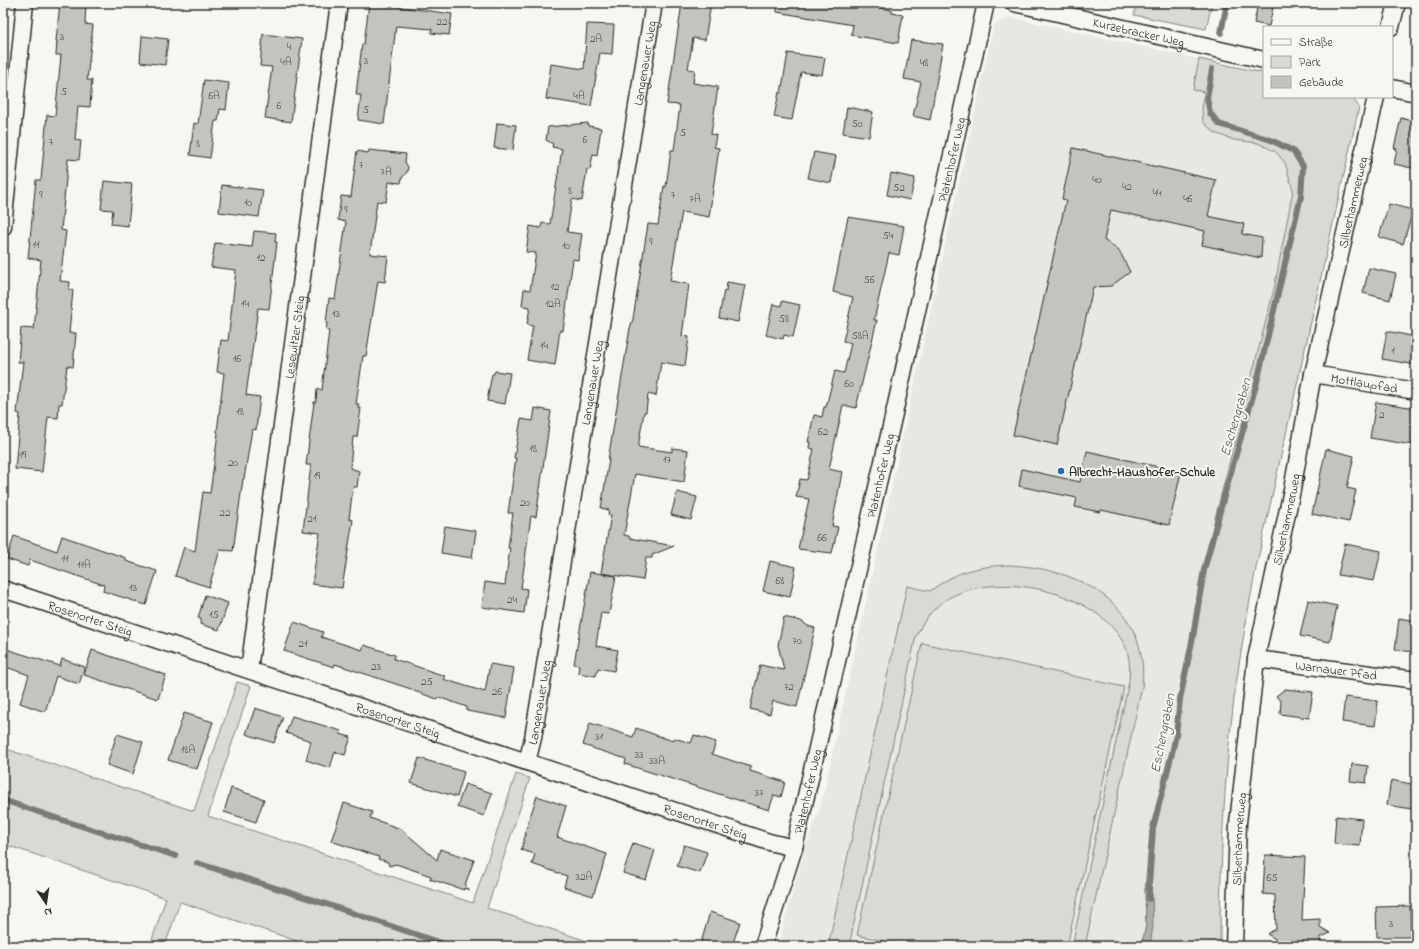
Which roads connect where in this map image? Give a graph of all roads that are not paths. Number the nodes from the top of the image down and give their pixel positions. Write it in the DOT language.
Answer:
graph roads {
  1 [pos="25,3"];
  2 [pos="339,3"];
  3 [pos="654,3"];
  4 [pos="986,3"];
  5 [pos="1014,3"];
  6 [pos="1397,3"];
  7 [pos="1391,26"];
  8 [pos="1263,60"];
  9 [pos="1393,88"];
  10 [pos="1416,93"];
  11 [pos="1376,98"];
  12 [pos="3,227"];
  13 [pos="1314,374"];
  14 [pos="1416,392"];
  15 [pos="3,589"];
  16 [pos="1256,659"];
  17 [pos="249,670"];
  18 [pos="1416,680"];
  19 [pos="527,762"];
  20 [pos="794,848"];
  21 [pos="763,946"];
  22 [pos="1234,946"];
  1 -- 12 [label="street"];
  2 -- 17 [label="street, Lesewitzer Steig"];
  3 -- 19 [label="street, Langenauer Weg"];
  4 -- 20 [label="street, Platenhofer Weg"];
  5 -- 8 [label="street, Kurzebracker Weg"];
  6 -- 7 [label="street"];
  9 -- 10 [label="street"];
  11 -- 13 [label="street, Silberhammerweg"];
  13 -- 14 [label="street, Mottlaupfad"];
  13 -- 16 [label="street, Silberhammerweg"];
  15 -- 17 [label="street, Rosenorter Steig"];
  16 -- 18 [label="street, Warnauer Pfad"];
  16 -- 22 [label="street, Silberhammerweg"];
  17 -- 19 [label="street, Rosenorter Steig"];
  19 -- 20 [label="street, Rosenorter Steig"];
  20 -- 21 [label="street, Platenhofer Weg"];
}
